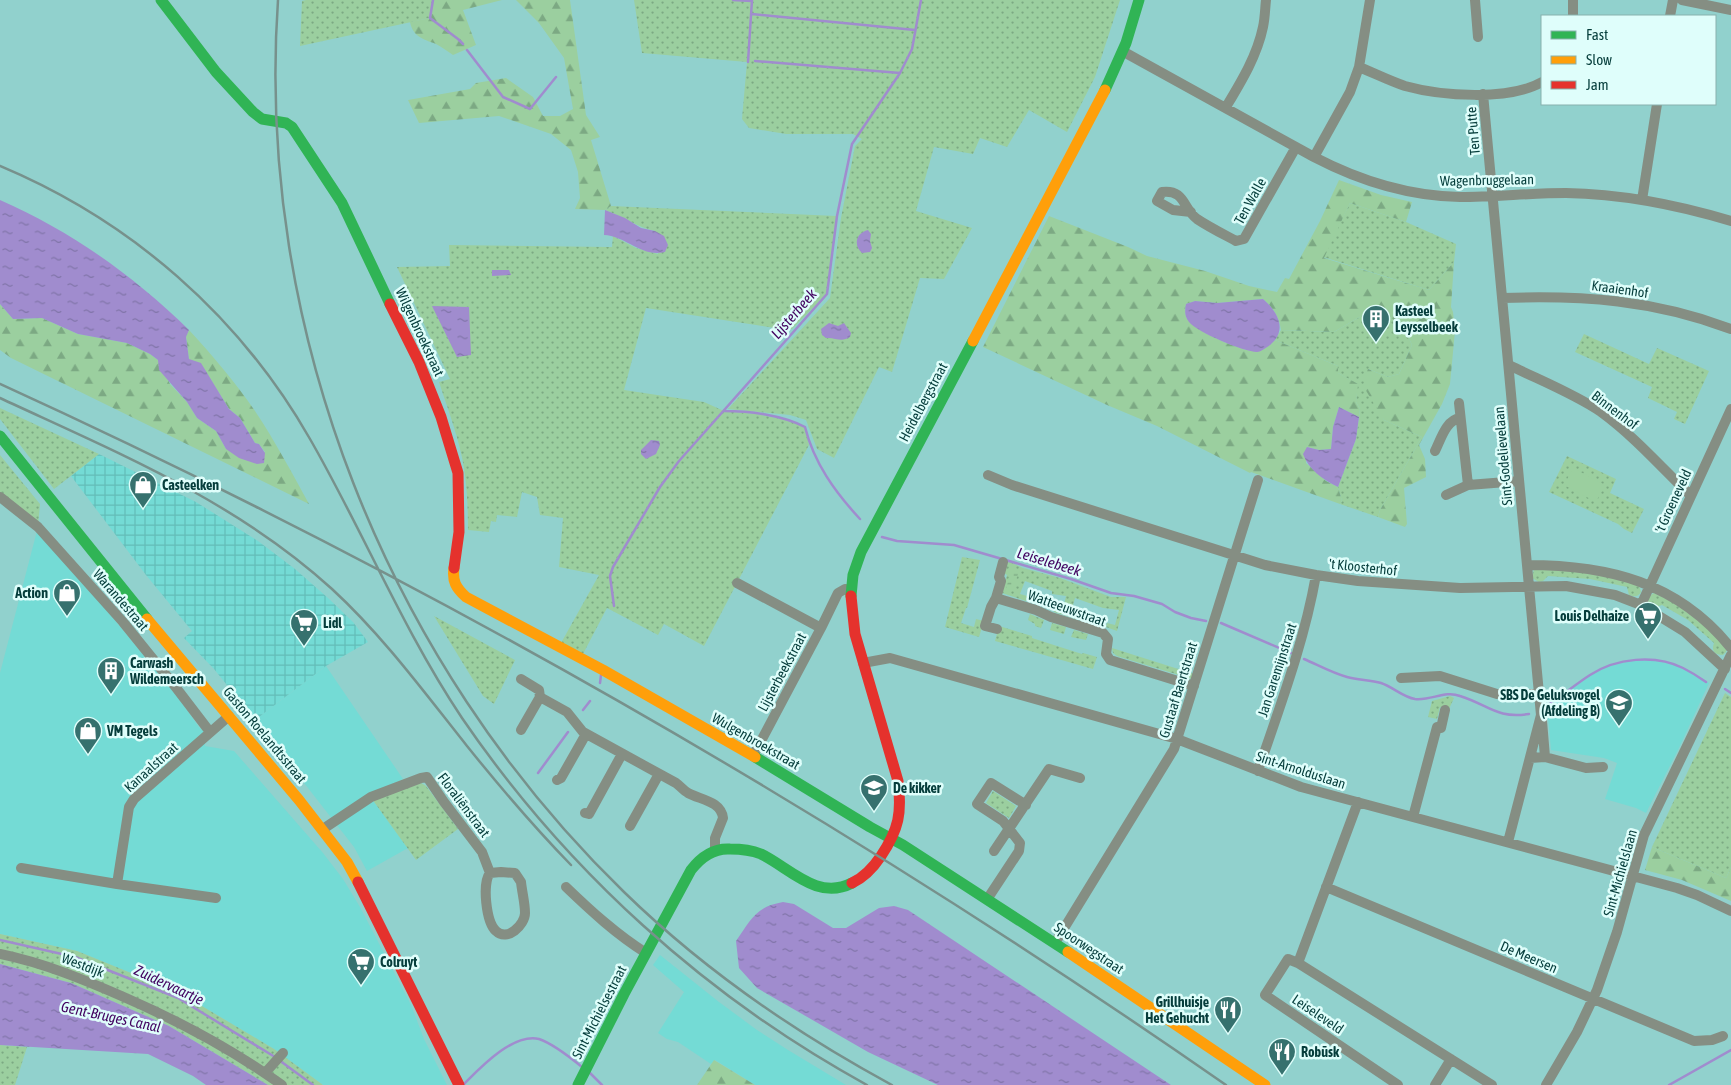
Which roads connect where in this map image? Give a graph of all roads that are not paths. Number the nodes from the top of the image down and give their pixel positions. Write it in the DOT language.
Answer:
graph roads {
  1 [pos="161,0"];
  2 [pos="1139,0"];
  3 [pos="1266,0"];
  4 [pos="1370,0"];
  5 [pos="1475,0"];
  6 [pos="1573,0"];
  7 [pos="1673,0"];
  8 [pos="1682,0"];
  9 [pos="1731,10"];
  10 [pos="1573,15"];
  11 [pos="1670,15"];
  12 [pos="1478,37"];
  13 [pos="1124,52"];
  14 [pos="1359,67"];
  15 [pos="1541,82"];
  16 [pos="1484,94"];
  17 [pos="1657,105"];
  18 [pos="1226,107"];
  19 [pos="1296,147"];
  20 [pos="1314,157"];
  21 [pos="1493,196"];
  22 [pos="1642,200"];
  23 [pos="1191,212"];
  24 [pos="1731,221"];
  25 [pos="1502,298"];
  26 [pos="1731,329"];
  27 [pos="1508,365"];
  28 [pos="1459,403"];
  29 [pos="1731,409"];
  30 [pos="1460,418"];
  31 [pos="0,436"];
  32 [pos="1435,450"];
  33 [pos="988,475"];
  34 [pos="1258,480"];
  35 [pos="1519,481"];
  36 [pos="1468,485"];
  37 [pos="1446,495"];
  38 [pos="1691,496"];
  39 [pos="0,497"];
  40 [pos="1235,555"];
  41 [pos="1003,562"];
  42 [pos="1527,565"];
  43 [pos="1316,575"];
  44 [pos="737,583"];
  45 [pos="1529,586"];
  46 [pos="1650,586"];
  47 [pos="851,590"];
  48 [pos="996,598"];
  49 [pos="1641,605"];
  50 [pos="821,628"];
  51 [pos="997,629"];
  52 [pos="1731,648"];
  53 [pos="1731,656"];
  54 [pos="863,663"];
  55 [pos="1725,669"];
  56 [pos="603,670"];
  57 [pos="1401,678"];
  58 [pos="521,679"];
  59 [pos="1194,686"];
  60 [pos="1539,694"];
  61 [pos="540,697"];
  62 [pos="1445,710"];
  63 [pos="1541,714"];
  64 [pos="229,716"];
  65 [pos="521,730"];
  66 [pos="210,732"];
  67 [pos="586,734"];
  68 [pos="1177,740"];
  69 [pos="622,754"];
  70 [pos="753,756"];
  71 [pos="1545,757"];
  72 [pos="1530,758"];
  73 [pos="1603,767"];
  74 [pos="1258,771"];
  75 [pos="659,774"];
  76 [pos="1080,778"];
  77 [pos="556,780"];
  78 [pos="1358,802"];
  79 [pos="1026,805"];
  80 [pos="585,813"];
  81 [pos="1413,816"];
  82 [pos="630,826"];
  83 [pos="1009,829"];
  84 [pos="323,830"];
  85 [pos="892,839"];
  86 [pos="1508,842"];
  87 [pos="716,849"];
  88 [pos="994,851"];
  89 [pos="21,868"];
  90 [pos="490,873"];
  91 [pos="1633,875"];
  92 [pos="117,884"];
  93 [pos="566,887"];
  94 [pos="1326,887"];
  95 [pos="216,898"];
  96 [pos="988,898"];
  97 [pos="1731,911"];
  98 [pos="1055,943"];
  99 [pos="646,953"];
  100 [pos="0,954"];
  101 [pos="1298,964"];
  102 [pos="1593,998"];
  103 [pos="1723,1036"];
  104 [pos="282,1054"];
  105 [pos="1451,1059"];
  106 [pos="265,1073"];
  107 [pos="580,1081"];
  108 [pos="458,1082"];
  109 [pos="282,1085"];
  110 [pos="1265,1085"];
  111 [pos="1398,1085"];
  112 [pos="1434,1085"];
  113 [pos="1492,1085"];
  114 [pos="1546,1085"];
  1 -- 56 [label="main road, Wilgenbroekstraat"];
  2 -- 13 [label="main road, Heidelbergstraat"];
  3 -- 18 [label="street"];
  4 -- 14 [label="street"];
  5 -- 12 [label="street"];
  6 -- 10 [label="street"];
  7 -- 11 [label="street"];
  8 -- 9 [label="street"];
  13 -- 18 [label="street, Wagenbruggelaan"];
  13 -- 47 [label="main road, Heidelbergstraat"];
  14 -- 16 [label="street"];
  14 -- 20 [label="street"];
  15 -- 16 [label="street"];
  16 -- 21 [label="street, Ten Putte"];
  17 -- 22 [label="street"];
  18 -- 19 [label="street, Wagenbruggelaan"];
  19 -- 20 [label="street, Wagenbruggelaan"];
  19 -- 23 [label="street, Ten Walle"];
  20 -- 21 [label="street, Wagenbruggelaan"];
  21 -- 22 [label="street, Wagenbruggelaan"];
  21 -- 25 [label="street, Sint-Godelievelaan"];
  22 -- 24 [label="street, Wagenbruggelaan"];
  25 -- 26 [label="street, Kraaienhof"];
  25 -- 27 [label="street, Sint-Godelievelaan"];
  27 -- 35 [label="street, Sint-Godelievelaan"];
  27 -- 38 [label="street, Binnenhof"];
  28 -- 30 [label="street"];
  29 -- 38 [label="street, 't Groeneveld"];
  30 -- 32 [label="street"];
  30 -- 36 [label="street"];
  31 -- 64 [label="main road, Gaston Roelandtsstraat"];
  33 -- 40 [label="street, 't Kloosterhof"];
  34 -- 40 [label="street, Gustaaf Baertstraat"];
  35 -- 36 [label="street"];
  35 -- 42 [label="street, Sint-Godelievelaan"];
  36 -- 37 [label="street"];
  38 -- 46 [label="street, 't Groeneveld"];
  39 -- 66 [label="street, Warandestraat"];
  40 -- 43 [label="street, 't Kloosterhof"];
  40 -- 59 [label="street, Gustaaf Baertstraat"];
  41 -- 48 [label="street"];
  42 -- 45 [label="street, Sint-Godelievelaan"];
  42 -- 46 [label="street"];
  43 -- 45 [label="street, 't Kloosterhof"];
  43 -- 74 [label="street, Jan Garemijnstraat"];
  44 -- 50 [label="street, Lijsterbeekstraat"];
  45 -- 49 [label="street, 't Kloosterhof"];
  45 -- 60 [label="street, Sint-Godelievelaan"];
  46 -- 49 [label="street, 't Groeneveld"];
  46 -- 52 [label="street"];
  47 -- 50 [label="street, Lijsterbeekstraat"];
  47 -- 54 [label="main road, Heidelbergstraat"];
  48 -- 51 [label="street"];
  48 -- 59 [label="street, Watteeuwstraat"];
  49 -- 55 [label="street, 't Kloosterhof"];
  50 -- 70 [label="street, Lijsterbeekstraat"];
  53 -- 55 [label="street, Sint-Michielslaan"];
  54 -- 68 [label="street, Sint-Arnolduslaan"];
  54 -- 85 [label="main road, Heidelbergstraat"];
  55 -- 91 [label="street, Sint-Michielslaan"];
  56 -- 70 [label="main road, Wulgenbroekstraat"];
  57 -- 60 [label="street"];
  58 -- 61 [label="street"];
  59 -- 68 [label="street, Gustaaf Baertstraat"];
  60 -- 63 [label="street, Sint-Godelievelaan"];
  61 -- 65 [label="street"];
  61 -- 67 [label="street"];
  62 -- 81 [label="street"];
  63 -- 71 [label="street, Sint-Godelievelaan"];
  63 -- 72 [label="street, Sint-Godelievelaan"];
  64 -- 66 [label="street, Kanaalstraat"];
  64 -- 84 [label="main road, Gaston Roelandtsstraat"];
  66 -- 92 [label="street, Kanaalstraat"];
  67 -- 69 [label="street"];
  67 -- 77 [label="street"];
  68 -- 74 [label="street, Sint-Arnolduslaan"];
  68 -- 98 [label="street, Gustaaf Baertstraat"];
  69 -- 75 [label="street"];
  69 -- 80 [label="street"];
  70 -- 85 [label="main road, Wulgenbroekstraat"];
  71 -- 72 [label="street"];
  71 -- 73 [label="street"];
  72 -- 86 [label="street, Sint-Godelievelaan"];
  74 -- 78 [label="street, Sint-Arnolduslaan"];
  75 -- 82 [label="street"];
  75 -- 87 [label="street"];
  76 -- 79 [label="street"];
  78 -- 81 [label="street, Sint-Arnolduslaan"];
  78 -- 94 [label="street"];
  79 -- 83 [label="street"];
  79 -- 83 [label="street"];
  81 -- 86 [label="street, Sint-Arnolduslaan"];
  83 -- 88 [label="street"];
  83 -- 96 [label="street"];
  84 -- 90 [label="street, Floraliënstraat"];
  84 -- 108 [label="main road, Gaston Roelandtsstraat"];
  85 -- 87 [label="main road"];
  85 -- 96 [label="main road, Spoorwegstraat"];
  86 -- 91 [label="street, Sint-Arnolduslaan"];
  87 -- 99 [label="main road, Sint-Michielsestraat"];
  89 -- 92 [label="street"];
  90 -- 90 [label="street"];
  91 -- 97 [label="street, Sint-Arnolduslaan"];
  91 -- 102 [label="street, Sint-Michielslaan"];
  92 -- 95 [label="street"];
  93 -- 99 [label="street"];
  94 -- 101 [label="street"];
  94 -- 102 [label="street, De Meersen"];
  96 -- 98 [label="main road, Spoorwegstraat"];
  98 -- 110 [label="main road, Spoorwegstraat"];
  99 -- 107 [label="main road, Sint-Michielsestraat"];
  100 -- 106 [label="street, Westdijk"];
  101 -- 105 [label="street"];
  101 -- 111 [label="street, Leiseleveld"];
  102 -- 103 [label="street, De Meersen"];
  102 -- 114 [label="street, Sint-Michielslaan"];
  104 -- 106 [label="street"];
  105 -- 112 [label="street"];
  105 -- 113 [label="street"];
  106 -- 109 [label="street, Westdijk"];
}
